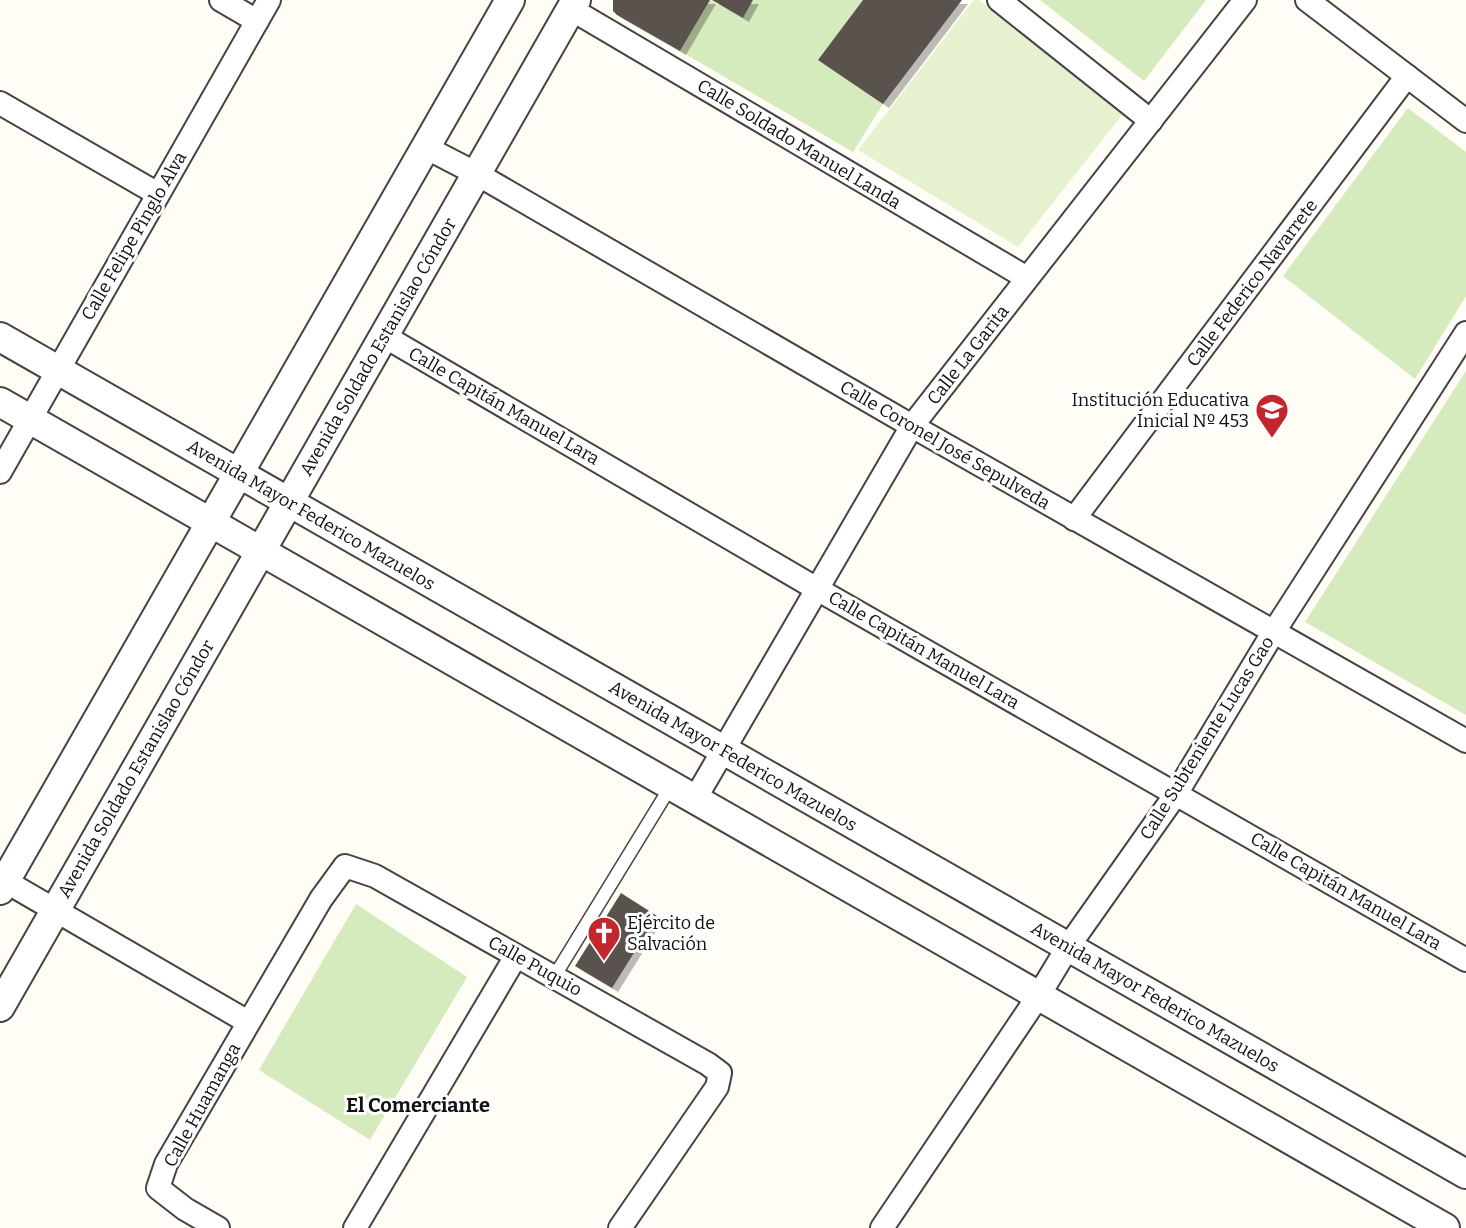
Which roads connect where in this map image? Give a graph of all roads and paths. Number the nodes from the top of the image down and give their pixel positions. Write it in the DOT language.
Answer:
graph roads {
  1 [pos="221,0"];
  2 [pos="269,0"];
  3 [pos="510,0"];
  4 [pos="999,0"];
  5 [pos="1245,0"];
  6 [pos="1307,0"];
  7 [pos="574,5"];
  8 [pos="257,21"];
  9 [pos="1407,76"];
  10 [pos="0,104"];
  11 [pos="1151,121"];
  12 [pos="1466,121"];
  13 [pos="425,147"];
  14 [pos="477,174"];
  15 [pos="158,194"];
  16 [pos="1027,278"];
  17 [pos="1466,333"];
  18 [pos="384,336"];
  19 [pos="0,337"];
  20 [pos="58,370"];
  21 [pos="0,402"];
  22 [pos="30,419"];
  23 [pos="912,426"];
  24 [pos="0,472"];
  25 [pos="238,473"];
  26 [pos="289,502"];
  27 [pos="1074,519"];
  28 [pos="211,522"];
  29 [pos="261,552"];
  30 [pos="817,589"];
  31 [pos="1273,633"];
  32 [pos="1466,741"];
  33 [pos="724,750"];
  34 [pos="683,792"];
  35 [pos="1176,794"];
  36 [pos="3,885"];
  37 [pos="56,909"];
  38 [pos="1068,947"];
  39 [pos="516,956"];
  40 [pos="1466,960"];
  41 [pos="554,977"];
  42 [pos="1039,995"];
  43 [pos="0,1007"];
  44 [pos="248,1022"];
  45 [pos="1466,1174"];
  46 [pos="218,1228"];
  47 [pos="355,1228"];
  48 [pos="620,1228"];
  49 [pos="882,1228"];
  50 [pos="1446,1228"];
  1 -- 8 [label="street"];
  2 -- 8 [label="street, Calle Felipe Pinglo Alva"];
  3 -- 13 [label="street"];
  4 -- 11 [label="street"];
  5 -- 11 [label="street, Calle La Garita"];
  6 -- 9 [label="street"];
  7 -- 14 [label="street, Avenida Soldado Estanislao Cóndor"];
  7 -- 16 [label="street, Calle Soldado Manuel Landa"];
  8 -- 15 [label="street, Calle Felipe Pinglo Alva"];
  9 -- 12 [label="street"];
  9 -- 27 [label="street, Calle Federico Navarrete"];
  10 -- 15 [label="street"];
  11 -- 16 [label="street, Calle La Garita"];
  13 -- 14 [label="street, Calle Coronel José Sepulveda"];
  13 -- 25 [label="street"];
  14 -- 18 [label="street, Avenida Soldado Estanislao Cóndor"];
  14 -- 23 [label="street, Calle Coronel José Sepulveda"];
  15 -- 20 [label="street, Calle Felipe Pinglo Alva"];
  16 -- 23 [label="street, Calle La Garita"];
  17 -- 31 [label="street, Calle Subteniente Lucas Gao"];
  18 -- 26 [label="street, Avenida Soldado Estanislao Cóndor"];
  18 -- 30 [label="street, Calle Capitán Manuel Lara"];
  19 -- 20 [label="street, Avenida Mayor Federico Mazuelos"];
  20 -- 22 [label="street, Calle Felipe Pinglo Alva"];
  20 -- 25 [label="street, Avenida Mayor Federico Mazuelos"];
  21 -- 22 [label="street"];
  22 -- 24 [label="street, Calle Felipe Pinglo Alva"];
  22 -- 28 [label="street"];
  23 -- 27 [label="street, Calle Coronel José Sepulveda"];
  23 -- 30 [label="street, Calle La Garita"];
  25 -- 26 [label="street, Avenida Mayor Federico Mazuelos"];
  25 -- 28 [label="street"];
  26 -- 29 [label="street, Avenida Soldado Estanislao Cóndor"];
  26 -- 33 [label="street, Avenida Mayor Federico Mazuelos"];
  27 -- 31 [label="street, Calle Coronel José Sepulveda"];
  28 -- 29 [label="street"];
  28 -- 36 [label="street"];
  29 -- 34 [label="street"];
  29 -- 37 [label="street, Avenida Soldado Estanislao Cóndor"];
  30 -- 33 [label="street, Calle La Garita"];
  30 -- 35 [label="street, Calle Capitán Manuel Lara"];
  31 -- 32 [label="street, Calle Coronel José Sepulveda"];
  31 -- 35 [label="street, Calle Subteniente Lucas Gao"];
  33 -- 34 [label="street, Calle La Garita"];
  33 -- 38 [label="street, Avenida Mayor Federico Mazuelos"];
  34 -- 41 [label="lane"];
  34 -- 42 [label="street"];
  35 -- 38 [label="street, Calle Subteniente Lucas Gao"];
  35 -- 40 [label="street, Calle Capitán Manuel Lara"];
  36 -- 37 [label="street"];
  37 -- 43 [label="street, Avenida Soldado Estanislao Cóndor"];
  37 -- 44 [label="street"];
  38 -- 42 [label="street, Calle Subteniente Lucas Gao"];
  38 -- 45 [label="street, Avenida Mayor Federico Mazuelos"];
  39 -- 41 [label="street, Calle Puquio"];
  39 -- 44 [label="street, Calle Puquio"];
  39 -- 47 [label="street"];
  41 -- 48 [label="street, Calle Puquio"];
  42 -- 49 [label="street, Calle Subteniente Lucas Gao"];
  42 -- 50 [label="street"];
  44 -- 46 [label="street, Calle Huamanga"];
}
